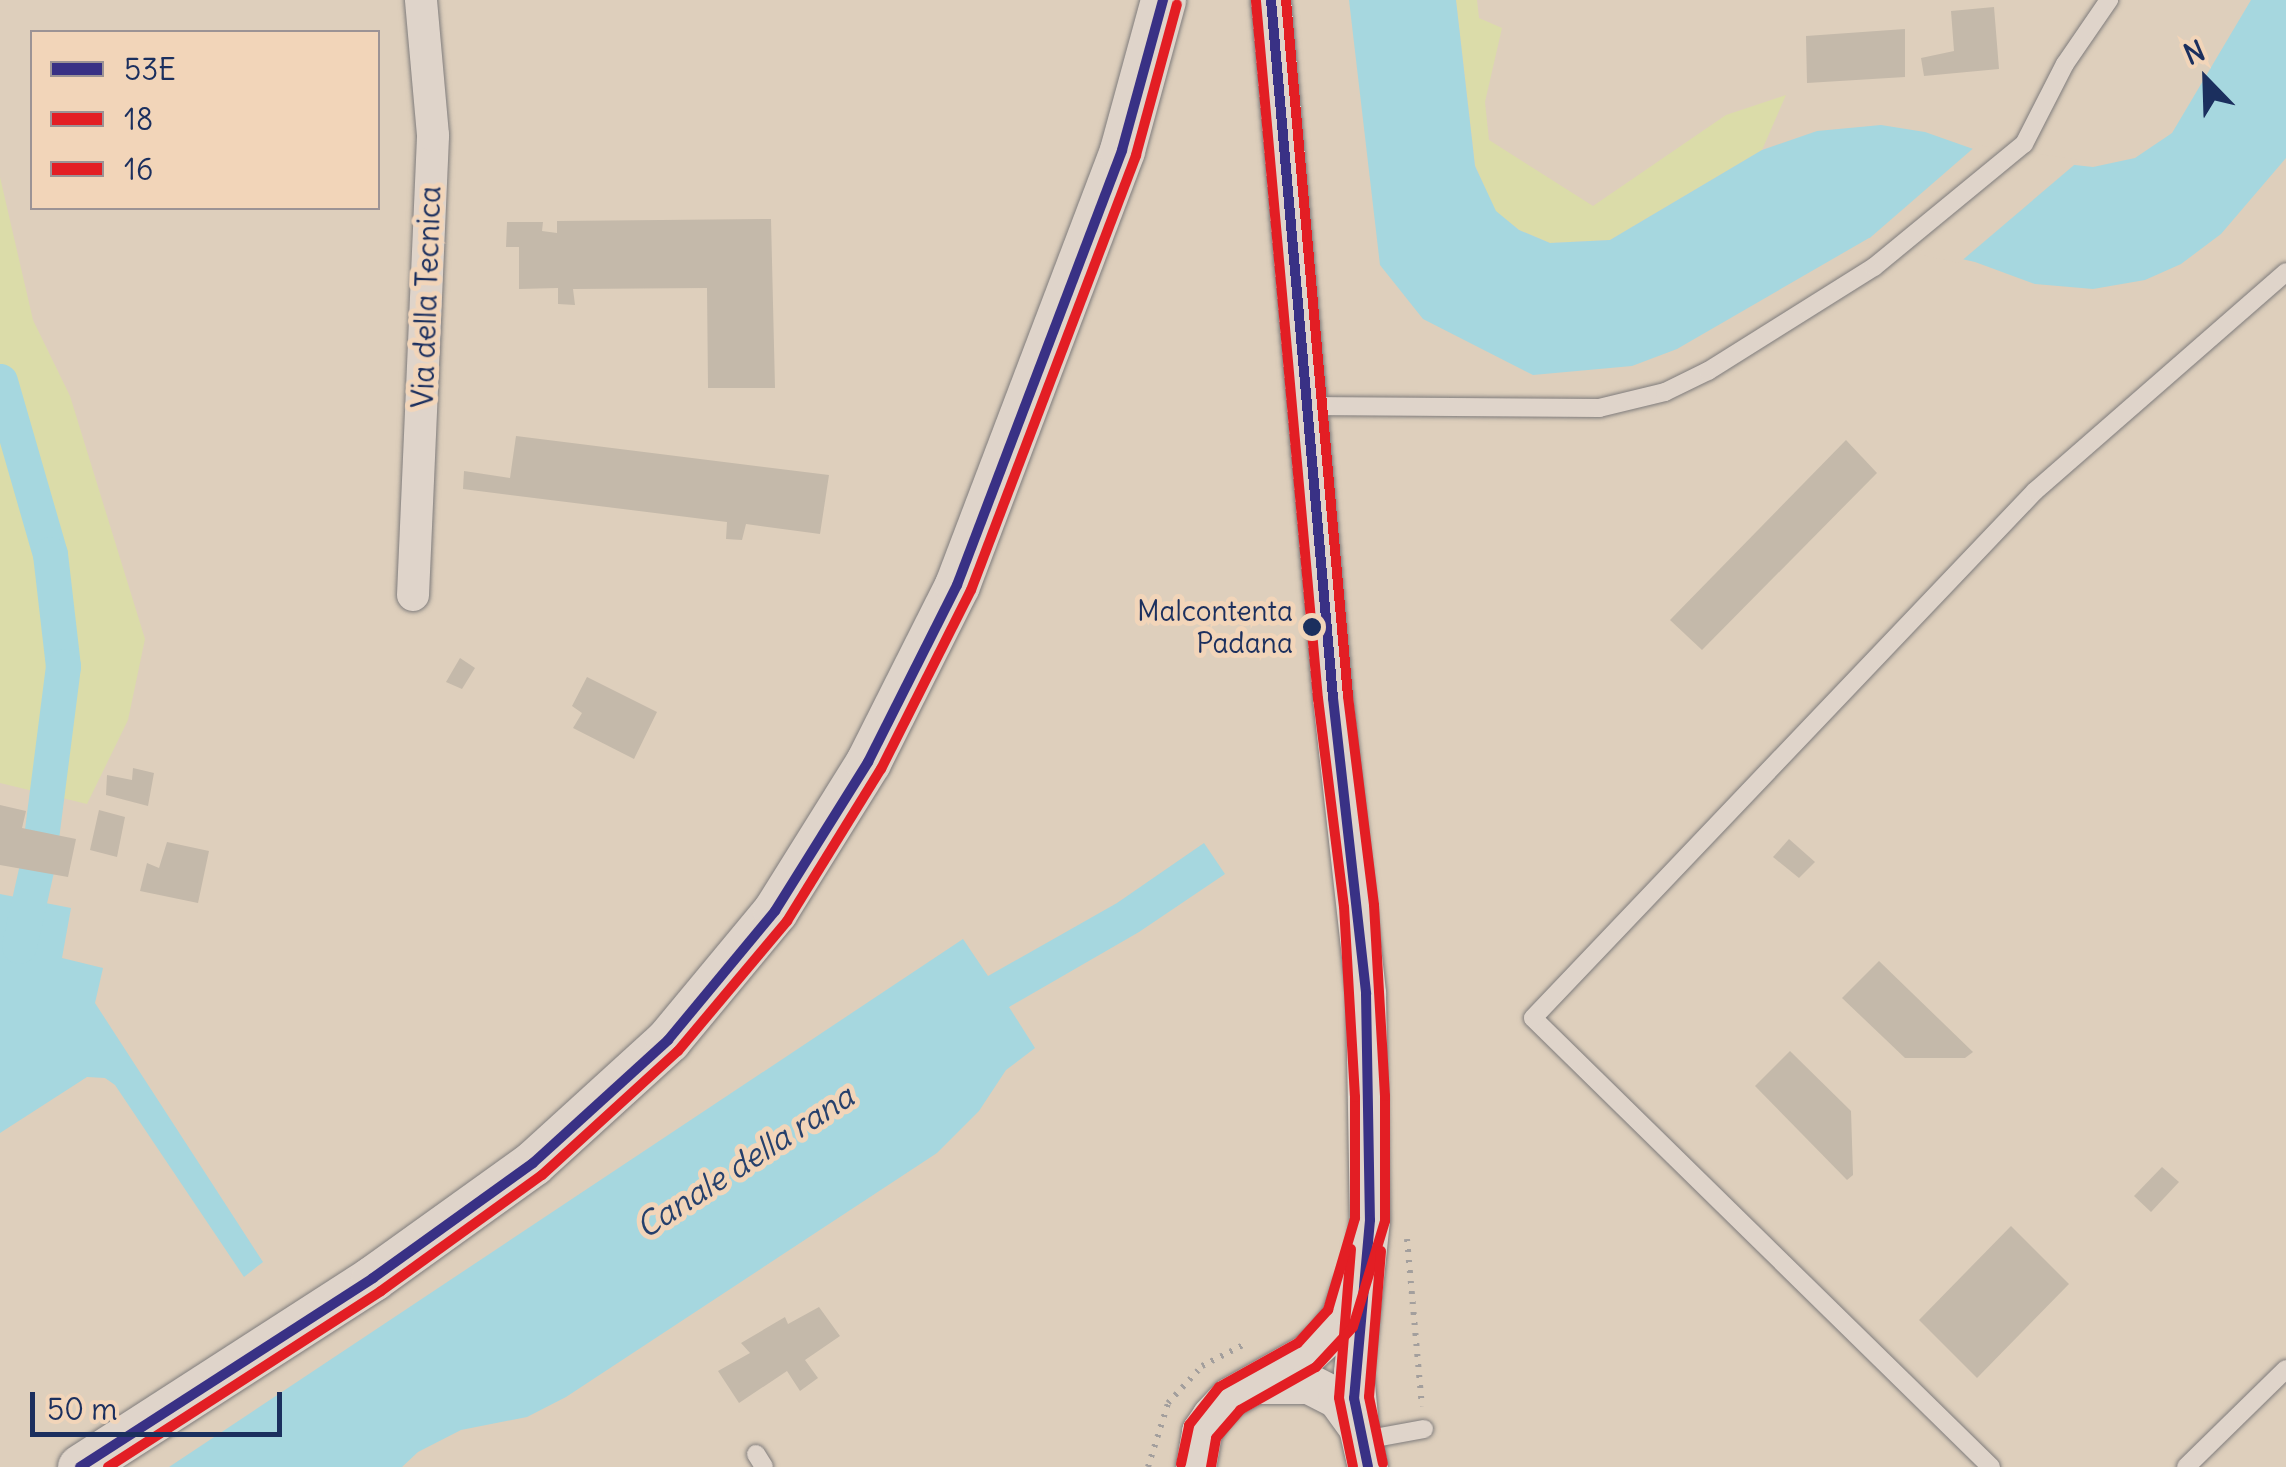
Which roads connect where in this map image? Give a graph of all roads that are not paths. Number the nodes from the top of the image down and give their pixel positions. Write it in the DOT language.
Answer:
graph roads {
  1 [pos="421,0"];
  2 [pos="1163,0"];
  3 [pos="1271,0"];
  4 [pos="2110,0"];
  5 [pos="2286,272"];
  6 [pos="1307,406"];
  7 [pos="413,595"];
  8 [pos="1388,1224"];
  9 [pos="2286,1369"];
  10 [pos="1246,1387"];
  11 [pos="1424,1428"];
  12 [pos="1364,1445"];
  13 [pos="1199,1449"];
  14 [pos="80,1467"];
  15 [pos="1181,1467"];
  16 [pos="1991,1467"];
  17 [pos="2186,1467"];
  1 -- 7 [label="street, Via della Tecnica"];
  2 -- 14 [label="main road"];
  3 -- 6 [label="street"];
  4 -- 6 [label="lane"];
  5 -- 16 [label="lane"];
  6 -- 8 [label="street"];
  8 -- 10 [label="street"];
  8 -- 12 [label="street"];
  9 -- 17 [label="lane"];
  10 -- 12 [label="street"];
  10 -- 13 [label="street"];
  11 -- 12 [label="lane"];
  13 -- 15 [label="street"];
}
